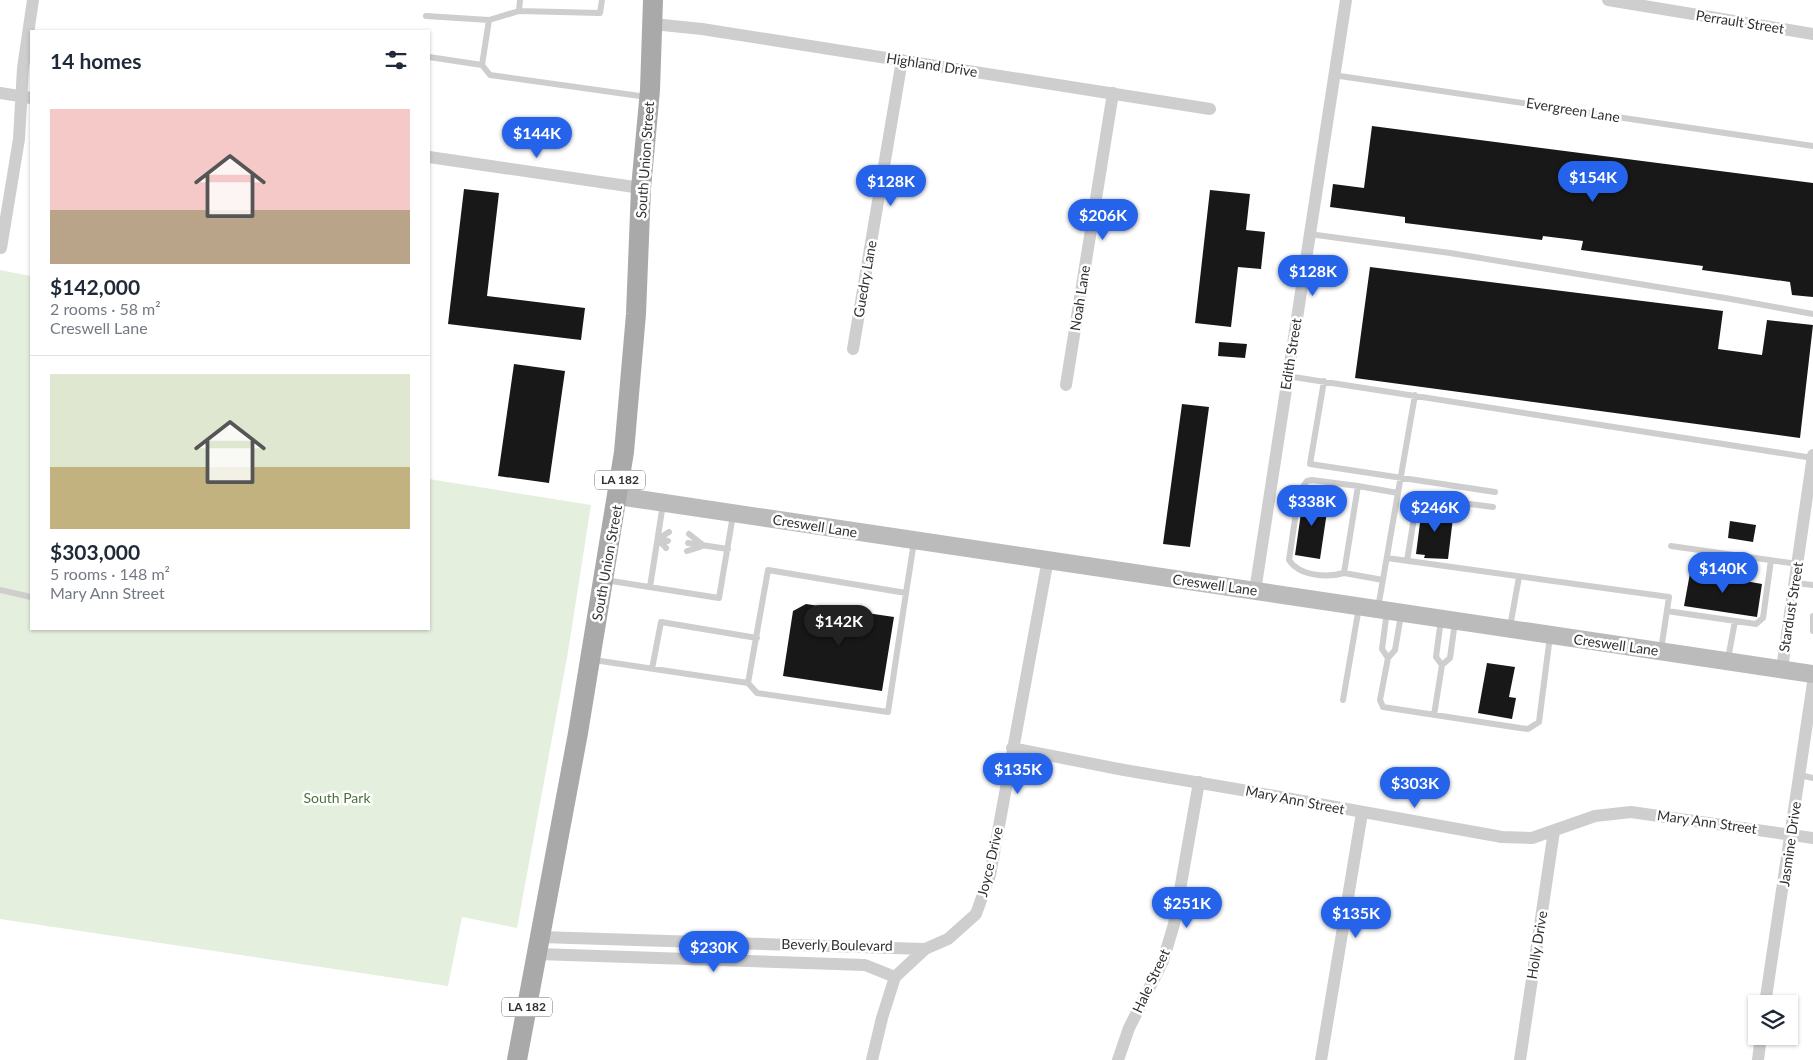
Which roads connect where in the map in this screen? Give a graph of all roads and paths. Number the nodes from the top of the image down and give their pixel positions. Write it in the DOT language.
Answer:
graph roads {
  1 [pos="33,0"];
  2 [pos="520,0"];
  3 [pos="602,0"];
  4 [pos="653,0"];
  5 [pos="1346,0"];
  6 [pos="1608,0"];
  7 [pos="519,11"];
  8 [pos="426,16"];
  9 [pos="489,20"];
  10 [pos="653,24"];
  11 [pos="1813,34"];
  12 [pos="430,56"];
  13 [pos="902,60"];
  14 [pos="482,65"];
  15 [pos="1334,74"];
  16 [pos="0,94"];
  17 [pos="1113,94"];
  18 [pos="27,97"];
  19 [pos="649,98"];
  20 [pos="1210,108"];
  21 [pos="1813,146"];
  22 [pos="430,157"];
  23 [pos="641,188"];
  24 [pos="1309,234"];
  25 [pos="1,248"];
  26 [pos="1813,314"];
  27 [pos="853,349"];
  28 [pos="1288,376"];
  29 [pos="1324,381"];
  30 [pos="1066,385"];
  31 [pos="1415,396"];
  32 [pos="1813,457"];
  33 [pos="1401,479"];
  34 [pos="1358,486"];
  35 [pos="1495,492"];
  36 [pos="1398,493"];
  37 [pos="618,496"];
  38 [pos="663,503"];
  39 [pos="1493,507"];
  40 [pos="734,514"];
  41 [pos="669,532"];
  42 [pos="689,534"];
  43 [pos="658,539"];
  44 [pos="914,541"];
  45 [pos="688,543"];
  46 [pos="667,544"];
  47 [pos="704,546"];
  48 [pos="1671,546"];
  49 [pos="728,549"];
  50 [pos="687,551"];
  51 [pos="1387,558"];
  52 [pos="1048,559"];
  53 [pos="1771,560"];
  54 [pos="1407,561"];
  55 [pos="1798,564"];
  56 [pos="1344,573"];
  57 [pos="1520,577"];
  58 [pos="604,579"];
  59 [pos="1383,580"];
  60 [pos="1795,583"];
  61 [pos="1813,585"];
  62 [pos="650,587"];
  63 [pos="0,590"];
  64 [pos="1255,591"];
  65 [pos="906,593"];
  66 [pos="30,597"];
  67 [pos="1359,607"];
  68 [pos="1389,611"];
  69 [pos="1667,611"];
  70 [pos="1813,616"];
  71 [pos="1448,620"];
  72 [pos="1735,621"];
  73 [pos="1510,629"];
  74 [pos="1813,631"];
  75 [pos="1550,635"];
  76 [pos="757,638"];
  77 [pos="1661,651"];
  78 [pos="1388,658"];
  79 [pos="590,659"];
  80 [pos="1728,661"];
  81 [pos="1442,665"];
  82 [pos="652,669"];
  83 [pos="1782,669"];
  84 [pos="1813,674"];
  85 [pos="748,683"];
  86 [pos="1813,683"];
  87 [pos="1344,700"];
  88 [pos="1434,715"];
  89 [pos="1012,748"];
  90 [pos="1800,775"];
  91 [pos="1813,778"];
  92 [pos="1199,782"];
  93 [pos="1362,812"];
  94 [pos="1554,831"];
  95 [pos="1791,834"];
  96 [pos="1813,838"];
  97 [pos="538,945"];
  98 [pos="865,946"];
  99 [pos="925,949"];
  100 [pos="866,966"];
  101 [pos="895,977"];
  102 [pos="1766,995"];
  103 [pos="1761,1045"];
  104 [pos="1762,1059"];
  105 [pos="517,1060"];
  106 [pos="872,1060"];
  107 [pos="1118,1060"];
  108 [pos="1321,1060"];
  109 [pos="1520,1060"];
  1 -- 18 [label="street"];
  2 -- 7 [label="lane"];
  3 -- 7 [label="lane"];
  4 -- 10 [label="main road, South Union Street / LA 182"];
  5 -- 15 [label="street, Edith Street"];
  6 -- 11 [label="street, Perrault Street"];
  7 -- 9 [label="lane"];
  8 -- 9 [label="lane"];
  9 -- 14 [label="lane"];
  10 -- 13 [label="street, Highland Drive"];
  10 -- 19 [label="main road, South Union Street / LA 182"];
  12 -- 14 [label="lane"];
  13 -- 17 [label="street, Highland Drive"];
  13 -- 27 [label="street, Guedry Lane"];
  14 -- 19 [label="lane"];
  15 -- 21 [label="lane, Evergreen Lane"];
  15 -- 24 [label="street, Edith Street"];
  16 -- 18 [label="street"];
  17 -- 20 [label="street, Highland Drive"];
  17 -- 30 [label="street, Noah Lane"];
  18 -- 25 [label="street"];
  19 -- 23 [label="main road, South Union Street / LA 182"];
  22 -- 23 [label="street"];
  23 -- 37 [label="main road, South Union Street / LA 182"];
  24 -- 26 [label="lane"];
  24 -- 28 [label="street, Edith Street"];
  28 -- 29 [label="lane"];
  28 -- 64 [label="street, Edith Street"];
  29 -- 31 [label="lane"];
  29 -- 33 [label="lane"];
  31 -- 32 [label="lane"];
  31 -- 33 [label="lane"];
  32 -- 55 [label="street, Stardust Street"];
  33 -- 35 [label="lane"];
  33 -- 36 [label="lane"];
  34 -- 36 [label="lane"];
  34 -- 56 [label="lane"];
  34 -- 56 [label="lane"];
  36 -- 51 [label="lane"];
  37 -- 38 [label="main road, Creswell Lane"];
  37 -- 58 [label="main road, South Union Street / LA 182"];
  38 -- 40 [label="main road, Creswell Lane"];
  38 -- 43 [label="lane"];
  39 -- 54 [label="lane"];
  40 -- 44 [label="main road, Creswell Lane"];
  40 -- 49 [label="lane"];
  41 -- 43 [label="lane"];
  42 -- 47 [label="lane"];
  43 -- 46 [label="lane"];
  43 -- 62 [label="lane"];
  44 -- 52 [label="main road, Creswell Lane"];
  44 -- 65 [label="lane"];
  45 -- 47 [label="lane"];
  47 -- 49 [label="lane"];
  47 -- 50 [label="lane"];
  48 -- 53 [label="lane"];
  49 -- 62 [label="lane"];
  51 -- 54 [label="lane"];
  51 -- 59 [label="lane"];
  52 -- 64 [label="main road, Creswell Lane"];
  52 -- 89 [label="street, Joyce Drive"];
  53 -- 55 [label="lane"];
  53 -- 72 [label="lane"];
  54 -- 57 [label="lane"];
  55 -- 60 [label="street, Stardust Street"];
  56 -- 59 [label="lane"];
  57 -- 69 [label="lane"];
  57 -- 73 [label="lane"];
  58 -- 62 [label="lane"];
  58 -- 79 [label="main road, South Union Street / LA 182"];
  59 -- 68 [label="lane"];
  60 -- 61 [label="lane"];
  60 -- 83 [label="street, Stardust Street"];
  63 -- 66 [label="lane"];
  64 -- 67 [label="main road, Creswell Lane"];
  65 -- 76 [label="lane"];
  65 -- 85 [label="lane"];
  67 -- 68 [label="main road, Creswell Lane"];
  67 -- 87 [label="lane"];
  68 -- 71 [label="main road, Creswell Lane"];
  68 -- 78 [label="lane"];
  68 -- 78 [label="lane"];
  69 -- 72 [label="lane"];
  69 -- 77 [label="lane"];
  70 -- 74 [label="lane"];
  71 -- 73 [label="main road, Creswell Lane"];
  71 -- 81 [label="lane"];
  71 -- 81 [label="lane"];
  72 -- 80 [label="lane"];
  73 -- 75 [label="main road, Creswell Lane"];
  75 -- 77 [label="main road, Creswell Lane"];
  75 -- 88 [label="lane"];
  76 -- 82 [label="lane"];
  76 -- 85 [label="lane"];
  77 -- 80 [label="main road, Creswell Lane"];
  78 -- 88 [label="lane"];
  79 -- 82 [label="lane"];
  79 -- 97 [label="main road, South Union Street / LA 182"];
  80 -- 83 [label="main road, Creswell Lane"];
  81 -- 88 [label="lane"];
  82 -- 85 [label="lane"];
  83 -- 84 [label="main road, Creswell Lane"];
  86 -- 90 [label="street, Jasmine Drive"];
  89 -- 92 [label="street, Mary Ann Street"];
  89 -- 99 [label="street, Joyce Drive"];
  90 -- 91 [label="lane"];
  90 -- 95 [label="street, Jasmine Drive"];
  92 -- 93 [label="street, Mary Ann Street"];
  92 -- 107 [label="street, Hale Street"];
  93 -- 94 [label="street, Mary Ann Street"];
  93 -- 108 [label="street"];
  94 -- 95 [label="street, Mary Ann Street"];
  94 -- 109 [label="street, Holly Drive"];
  95 -- 96 [label="street, Mary Ann Street"];
  95 -- 102 [label="street, Jasmine Drive"];
  97 -- 98 [label="street, Beverly Boulevard"];
  97 -- 100 [label="street, Beverly Boulevard"];
  97 -- 105 [label="main road, South Union Street / LA 182"];
  98 -- 99 [label="street, Beverly Boulevard"];
  98 -- 100 [label="street"];
  99 -- 101 [label="street, Joyce Drive"];
  100 -- 101 [label="street, Beverly Boulevard"];
  101 -- 106 [label="street"];
  103 -- 104 [label="street"];
}
